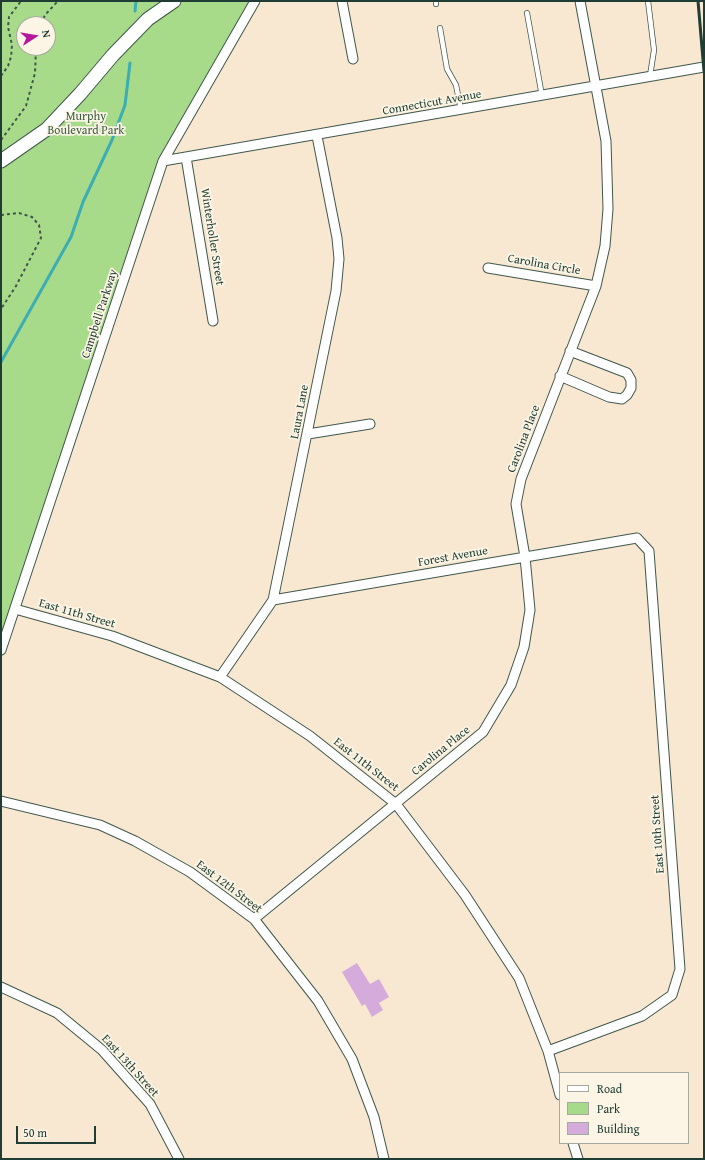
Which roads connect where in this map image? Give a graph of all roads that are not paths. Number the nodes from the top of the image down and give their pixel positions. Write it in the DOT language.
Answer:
graph roads {
  1 [pos="174,1"];
  2 [pos="255,1"];
  3 [pos="342,1"];
  4 [pos="580,1"];
  5 [pos="648,1"];
  6 [pos="527,13"];
  7 [pos="440,28"];
  8 [pos="353,59"];
  9 [pos="704,67"];
  10 [pos="650,76"];
  11 [pos="595,87"];
  12 [pos="542,96"];
  13 [pos="461,110"];
  14 [pos="316,136"];
  15 [pos="186,157"];
  16 [pos="1,161"];
  17 [pos="163,161"];
  18 [pos="488,268"];
  19 [pos="596,286"];
  20 [pos="213,320"];
  21 [pos="570,351"];
  22 [pos="560,376"];
  23 [pos="370,424"];
  24 [pos="308,434"];
  25 [pos="637,538"];
  26 [pos="525,557"];
  27 [pos="273,600"];
  28 [pos="15,610"];
  29 [pos="1,650"];
  30 [pos="220,677"];
  31 [pos="1,801"];
  32 [pos="396,804"];
  33 [pos="254,919"];
  34 [pos="1,987"];
  35 [pos="548,1051"];
  36 [pos="559,1091"];
  37 [pos="573,1144"];
  38 [pos="179,1159"];
  39 [pos="384,1159"];
  40 [pos="578,1159"];
  1 -- 16 [label="street"];
  2 -- 17 [label="street, Campbell Parkway"];
  3 -- 8 [label="street"];
  4 -- 11 [label="street"];
  5 -- 10 [label="lane"];
  6 -- 12 [label="lane"];
  7 -- 13 [label="lane"];
  9 -- 10 [label="street, Connecticut Avenue"];
  10 -- 11 [label="street, Connecticut Avenue"];
  11 -- 12 [label="street, Connecticut Avenue"];
  11 -- 19 [label="street, Carolina Place"];
  12 -- 13 [label="street, Connecticut Avenue"];
  13 -- 14 [label="street, Connecticut Avenue"];
  14 -- 15 [label="street, Connecticut Avenue"];
  14 -- 24 [label="street, Laura Lane"];
  15 -- 17 [label="street, Connecticut Avenue"];
  15 -- 20 [label="street, Winterholler Street"];
  17 -- 28 [label="street, Campbell Parkway"];
  18 -- 19 [label="street, Carolina Circle"];
  19 -- 21 [label="street, Carolina Place"];
  21 -- 22 [label="street, Carolina Place"];
  21 -- 22 [label="street"];
  22 -- 26 [label="street, Carolina Place"];
  23 -- 24 [label="street"];
  24 -- 27 [label="street, Laura Lane"];
  25 -- 26 [label="street, Forest Avenue"];
  25 -- 35 [label="street, East 10th Street"];
  26 -- 27 [label="street, Forest Avenue"];
  26 -- 32 [label="street, Carolina Place"];
  27 -- 30 [label="street, Laura Lane"];
  28 -- 29 [label="street, Campbell Parkway"];
  28 -- 30 [label="street, East 11th Street"];
  30 -- 32 [label="street, East 11th Street"];
  31 -- 33 [label="street, East 12th Street"];
  32 -- 33 [label="street, Carolina Place"];
  32 -- 35 [label="street, East 11th Street"];
  33 -- 39 [label="street, East 12th Street"];
  34 -- 38 [label="street, East 13th Street"];
  35 -- 36 [label="street, East 11th Street"];
  37 -- 40 [label="street"];
}
